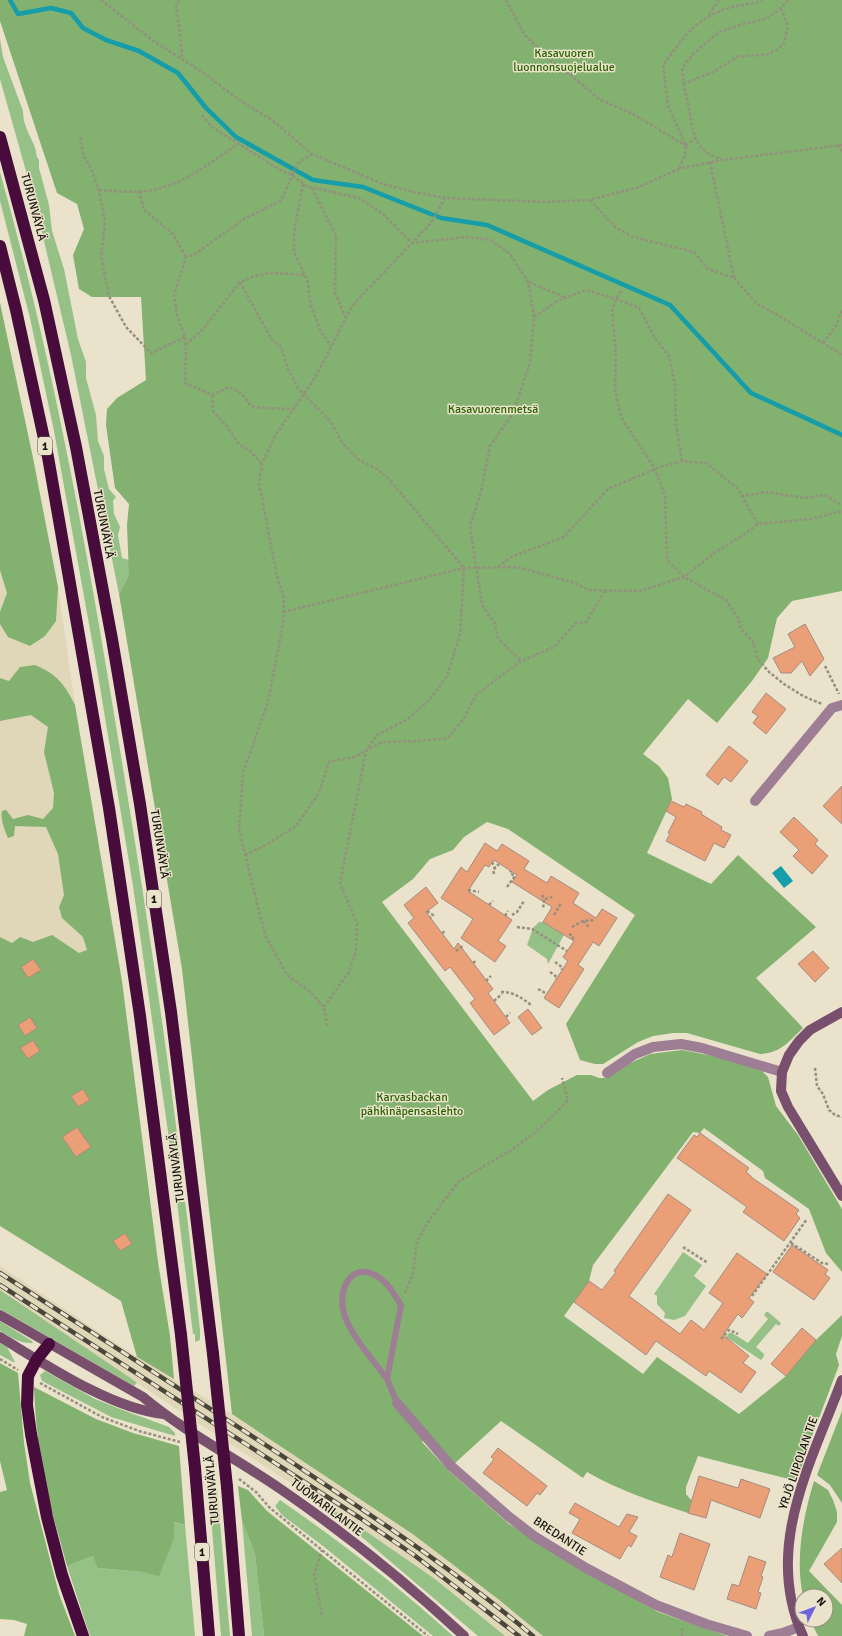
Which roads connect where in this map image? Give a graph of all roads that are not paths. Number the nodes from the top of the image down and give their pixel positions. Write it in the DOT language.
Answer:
graph roads {
  1 [pos="0,137"];
  2 [pos="0,246"];
  3 [pos="841,701"];
  4 [pos="755,801"];
  5 [pos="842,1012"];
  6 [pos="782,1072"];
  7 [pos="607,1073"];
  8 [pos="842,1196"];
  9 [pos="0,1315"];
  10 [pos="0,1337"];
  11 [pos="50,1344"];
  12 [pos="37,1359"];
  13 [pos="387,1379"];
  14 [pos="842,1380"];
  15 [pos="397,1402"];
  16 [pos="164,1414"];
  17 [pos="801,1632"];
  18 [pos="83,1636"];
  19 [pos="210,1636"];
  20 [pos="239,1636"];
  21 [pos="464,1636"];
  22 [pos="747,1636"];
  23 [pos="769,1636"];
  1 -- 20 [label="highway, TURUNVÄYLÄ / 1, bridge"];
  2 -- 19 [label="highway, TURUNVÄYLÄ / 1, bridge"];
  3 -- 4 [label="street"];
  5 -- 6 [label="main road"];
  6 -- 7 [label="street"];
  6 -- 8 [label="main road"];
  9 -- 11 [label="main road, TUOMARILANTIE"];
  10 -- 12 [label="main road, TUOMARILANTIE"];
  11 -- 12 [label="highway"];
  11 -- 16 [label="main road, TUOMARILANTIE"];
  12 -- 16 [label="main road, TUOMARILANTIE"];
  12 -- 18 [label="highway"];
  13 -- 13 [label="lane"];
  13 -- 15 [label="lane"];
  14 -- 17 [label="main road, YRJÖ LIIPOLAN TIE"];
  15 -- 22 [label="street, BREDANTIE"];
  16 -- 21 [label="main road, TUOMARILANTIE"];
  17 -- 23 [label="street"];
}
